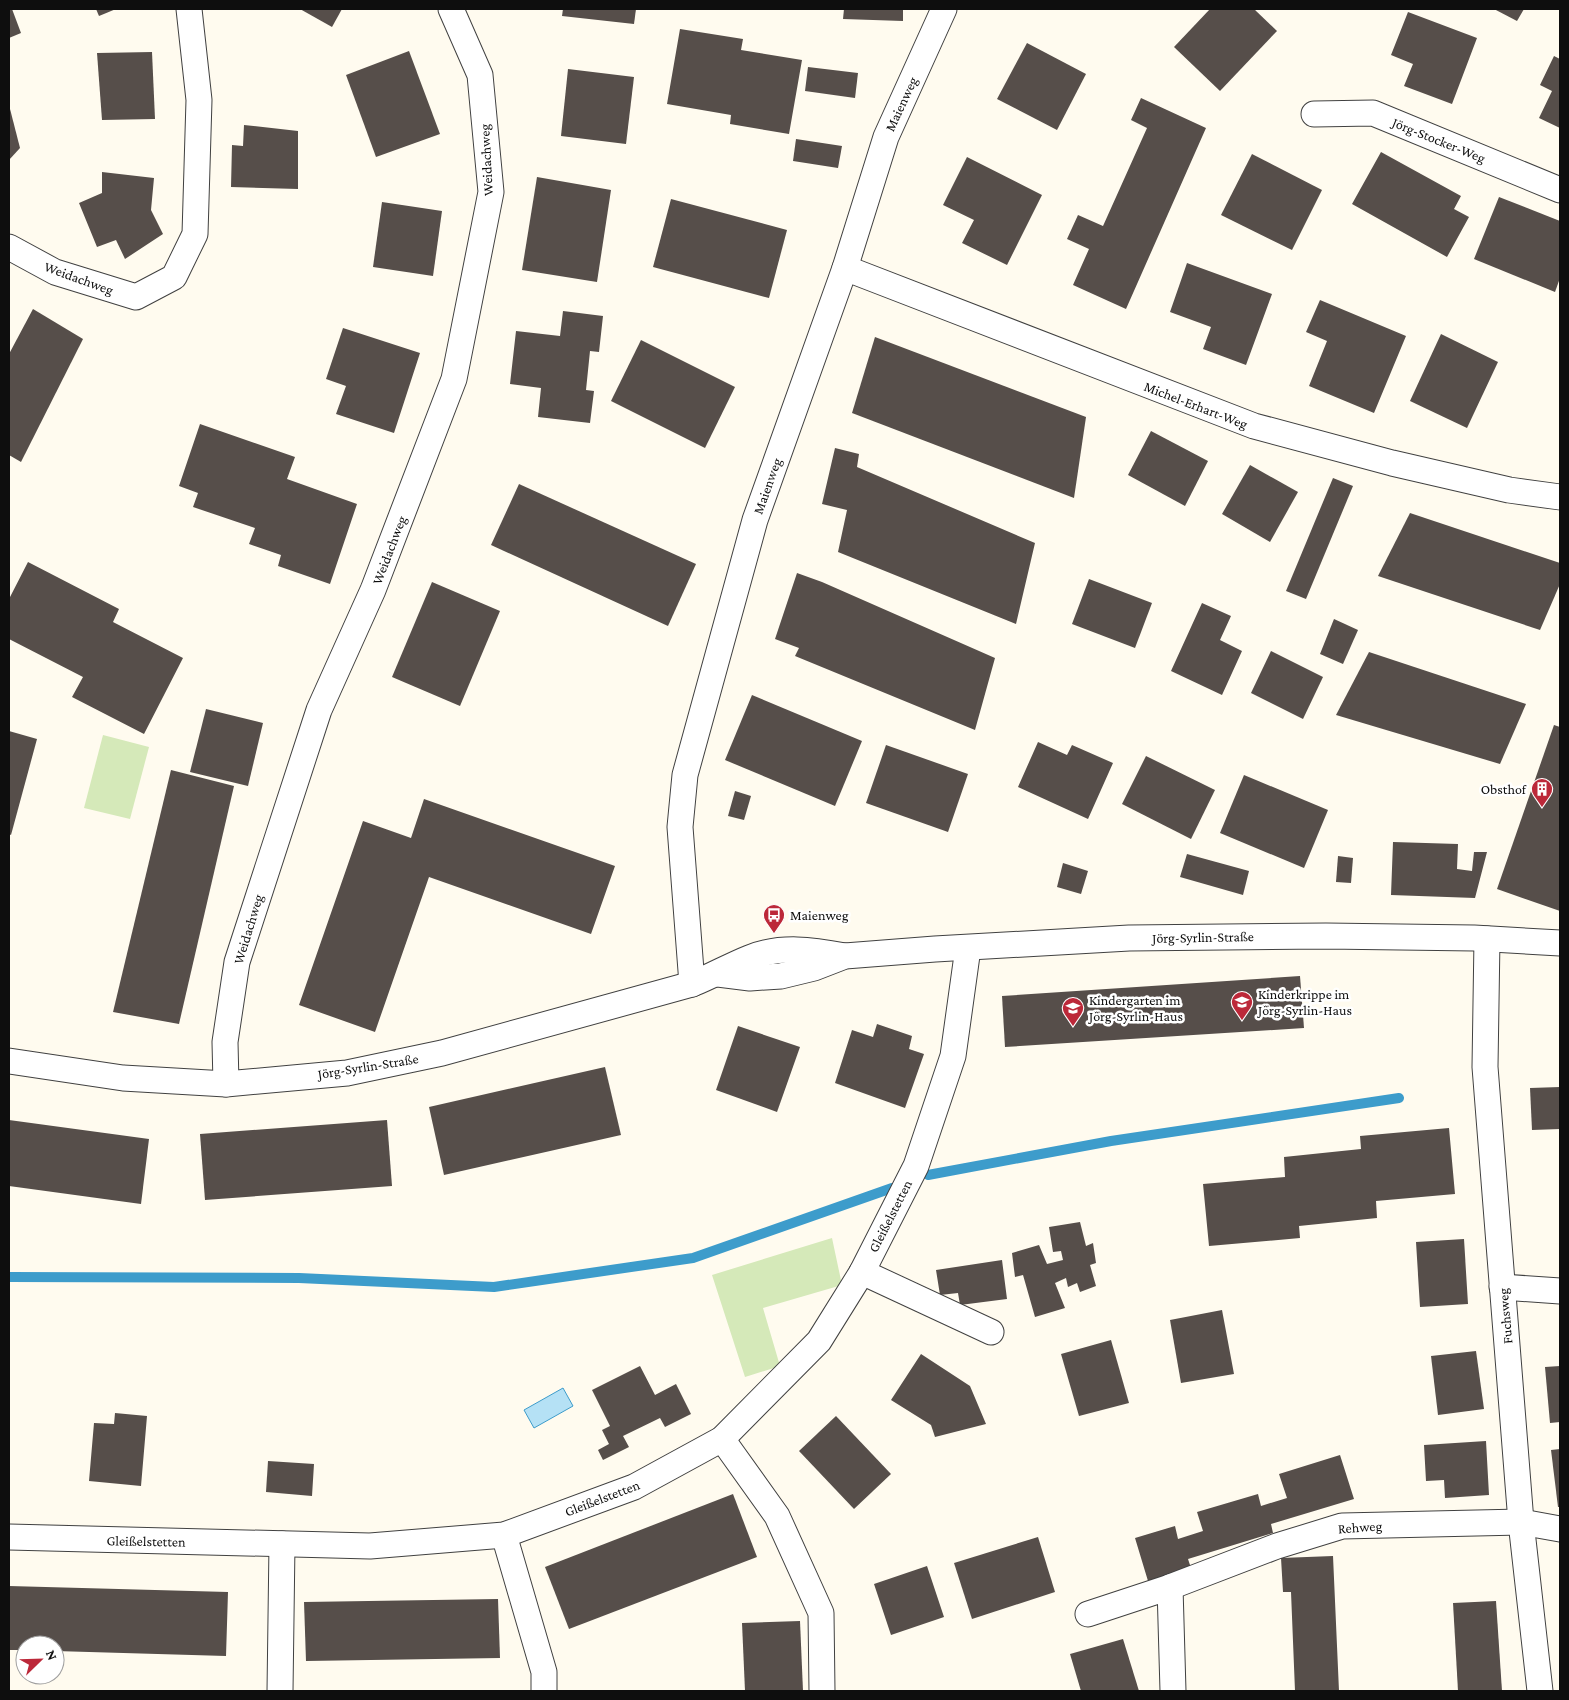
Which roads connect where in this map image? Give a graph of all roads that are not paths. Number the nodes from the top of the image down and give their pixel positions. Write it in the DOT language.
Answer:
graph roads {
  1 [pos="189,9"];
  2 [pos="451,9"];
  3 [pos="944,9"];
  4 [pos="1314,114"];
  5 [pos="1560,190"];
  6 [pos="9,247"];
  7 [pos="845,268"];
  8 [pos="1560,497"];
  9 [pos="1487,939"];
  10 [pos="1560,943"];
  11 [pos="968,948"];
  12 [pos="692,984"];
  13 [pos="9,1061"];
  14 [pos="226,1084"];
  15 [pos="862,1272"];
  16 [pos="1502,1288"];
  17 [pos="1560,1291"];
  18 [pos="991,1332"];
  19 [pos="722,1439"];
  20 [pos="1521,1522"];
  21 [pos="1560,1529"];
  22 [pos="504,1535"];
  23 [pos="9,1537"];
  24 [pos="282,1544"];
  25 [pos="1170,1587"];
  26 [pos="1088,1614"];
  27 [pos="280,1691"];
  28 [pos="544,1691"];
  29 [pos="822,1691"];
  30 [pos="1173,1691"];
  31 [pos="1540,1691"];
  1 -- 6 [label="street, Weidachweg"];
  2 -- 14 [label="street, Weidachweg"];
  3 -- 7 [label="street, Maienweg"];
  4 -- 5 [label="street, Jörg-Stocker-Weg"];
  7 -- 8 [label="street, Michel-Erhart-Weg"];
  7 -- 12 [label="street, Maienweg"];
  9 -- 10 [label="street, Jörg-Syrlin-Straße"];
  9 -- 11 [label="street, Jörg-Syrlin-Straße"];
  9 -- 16 [label="street, Fuchsweg"];
  11 -- 12 [label="street, Jörg-Syrlin-Straße"];
  11 -- 15 [label="street, Gleißelstetten"];
  12 -- 14 [label="street, Jörg-Syrlin-Straße"];
  13 -- 14 [label="street, Jörg-Syrlin-Straße"];
  15 -- 18 [label="street"];
  15 -- 19 [label="street, Gleißelstetten"];
  16 -- 17 [label="street"];
  16 -- 20 [label="street, Fuchsweg"];
  19 -- 22 [label="street, Gleißelstetten"];
  19 -- 29 [label="street"];
  20 -- 21 [label="street, Rehweg"];
  20 -- 25 [label="street, Rehweg"];
  20 -- 31 [label="street, Fuchsweg"];
  22 -- 24 [label="street, Gleißelstetten"];
  22 -- 28 [label="street"];
  23 -- 24 [label="street, Gleißelstetten"];
  24 -- 27 [label="street"];
  25 -- 26 [label="street, Rehweg"];
  25 -- 30 [label="street"];
}
